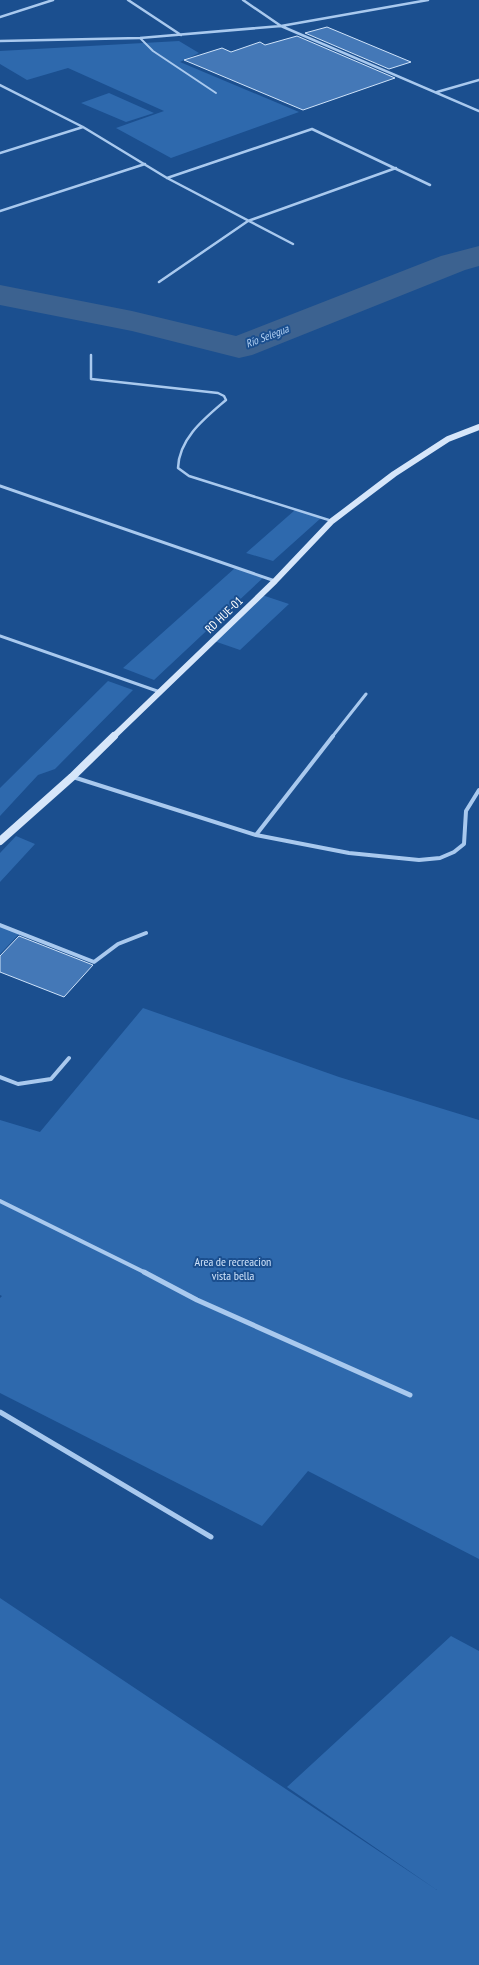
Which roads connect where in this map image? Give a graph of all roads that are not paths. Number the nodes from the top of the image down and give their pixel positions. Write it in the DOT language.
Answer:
graph roads {
  1 [pos="53,0"];
  2 [pos="128,0"];
  3 [pos="243,0"];
  4 [pos="428,0"];
  5 [pos="0,16"];
  6 [pos="281,26"];
  7 [pos="181,36"];
  8 [pos="140,38"];
  9 [pos="0,41"];
  10 [pos="479,80"];
  11 [pos="0,85"];
  12 [pos="437,92"];
  13 [pos="216,93"];
  14 [pos="479,111"];
  15 [pos="83,127"];
  16 [pos="0,153"];
  17 [pos="145,164"];
  18 [pos="396,168"];
  19 [pos="167,178"];
  20 [pos="430,184"];
  21 [pos="0,211"];
  22 [pos="248,221"];
  23 [pos="293,244"];
  24 [pos="159,282"];
  25 [pos="91,355"];
  26 [pos="479,427"];
  27 [pos="0,486"];
  28 [pos="332,521"];
  29 [pos="275,581"];
  30 [pos="0,636"];
  31 [pos="160,692"];
  32 [pos="366,694"];
  33 [pos="72,777"];
  34 [pos="479,790"];
  35 [pos="256,835"];
  36 [pos="0,841"];
  37 [pos="0,925"];
  38 [pos="146,933"];
  39 [pos="69,1058"];
  40 [pos="0,1077"];
  41 [pos="0,1201"];
  42 [pos="410,1395"];
  43 [pos="0,1412"];
  44 [pos="211,1537"];
  1 -- 5 [label="street"];
  2 -- 7 [label="street"];
  3 -- 6 [label="street"];
  4 -- 6 [label="street"];
  6 -- 7 [label="street"];
  6 -- 12 [label="street"];
  7 -- 8 [label="street"];
  8 -- 9 [label="street"];
  8 -- 13 [label="lane"];
  10 -- 12 [label="street"];
  11 -- 15 [label="street"];
  12 -- 14 [label="street"];
  15 -- 16 [label="street"];
  15 -- 17 [label="street"];
  17 -- 19 [label="street"];
  17 -- 21 [label="street"];
  18 -- 19 [label="street"];
  18 -- 20 [label="street"];
  18 -- 22 [label="street"];
  19 -- 22 [label="street"];
  22 -- 23 [label="street"];
  22 -- 24 [label="street"];
  25 -- 28 [label="lane"];
  26 -- 28 [label="street, RD HUE-01"];
  27 -- 29 [label="street"];
  28 -- 29 [label="street, RD HUE-01"];
  29 -- 31 [label="street, RD HUE-01"];
  30 -- 31 [label="street"];
  31 -- 33 [label="street, RD HUE-01"];
  32 -- 35 [label="street"];
  33 -- 35 [label="street"];
  33 -- 36 [label="street, RD HUE-01"];
  34 -- 35 [label="street"];
  37 -- 38 [label="street"];
  39 -- 40 [label="street"];
  41 -- 42 [label="street"];
  43 -- 44 [label="street"];
}
